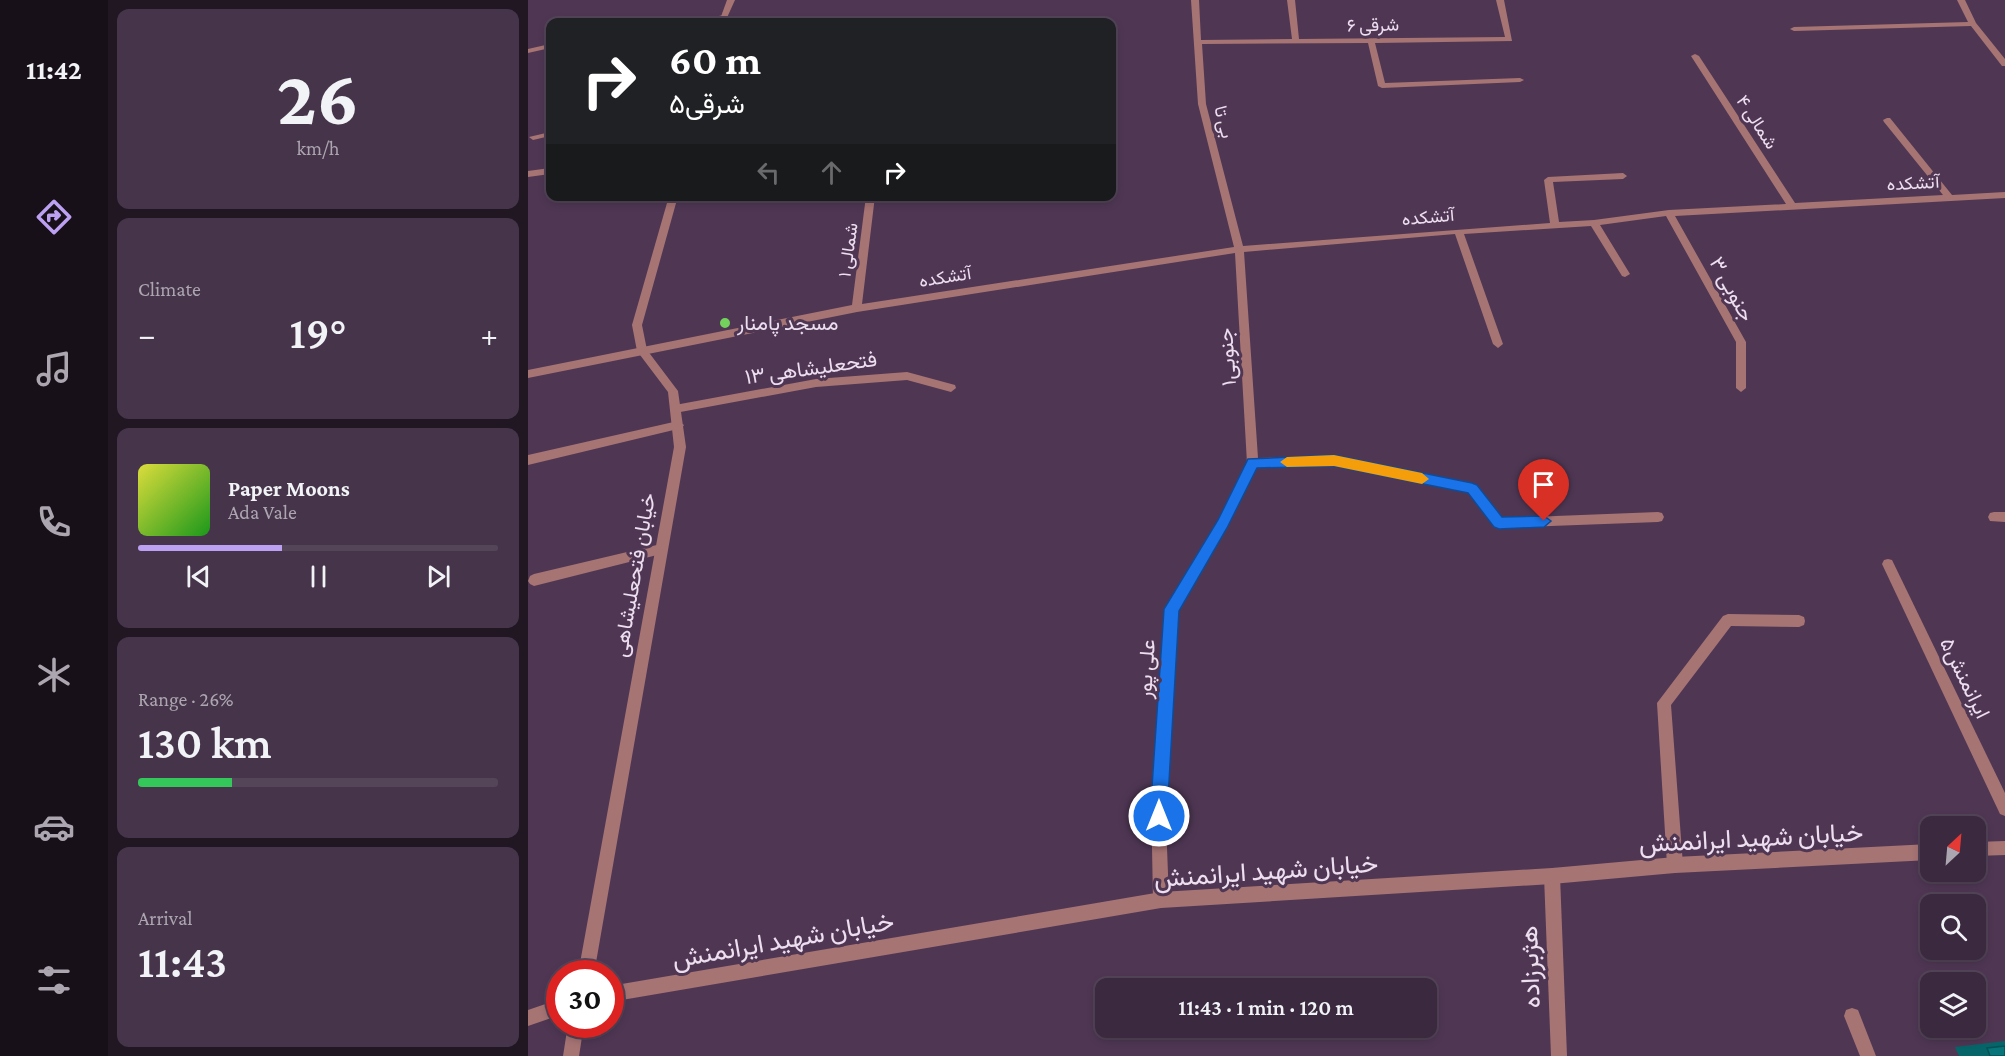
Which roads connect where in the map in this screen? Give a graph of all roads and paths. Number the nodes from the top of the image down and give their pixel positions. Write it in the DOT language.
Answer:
graph roads {
  1 [pos="731,0"];
  2 [pos="1195,0"];
  3 [pos="1292,0"];
  4 [pos="1500,0"];
  5 [pos="1961,0"];
  6 [pos="724,18"];
  7 [pos="1973,24"];
  8 [pos="1794,29"];
  9 [pos="1371,40"];
  10 [pos="1296,41"];
  11 [pos="1198,42"];
  12 [pos="546,47"];
  13 [pos="528,51"];
  14 [pos="1695,56"];
  15 [pos="2005,64"];
  16 [pos="1520,80"];
  17 [pos="1887,120"];
  18 [pos="546,135"];
  19 [pos="533,137"];
  20 [pos="546,172"];
  21 [pos="528,174"];
  22 [pos="1623,176"];
  23 [pos="2005,195"];
  24 [pos="1949,197"];
  25 [pos="673,201"];
  26 [pos="871,201"];
  27 [pos="1792,206"];
  28 [pos="1669,213"];
  29 [pos="1594,223"];
  30 [pos="1556,224"];
  31 [pos="1458,231"];
  32 [pos="1239,249"];
  33 [pos="1625,274"];
  34 [pos="857,308"];
  35 [pos="1498,344"];
  36 [pos="642,351"];
  37 [pos="528,374"];
  38 [pos="951,388"];
  39 [pos="1741,388"];
  40 [pos="675,409"];
  41 [pos="678,425"];
  42 [pos="528,460"];
  43 [pos="1253,463"];
  44 [pos="1658,517"];
  45 [pos="661,549"];
  46 [pos="1888,564"];
  47 [pos="534,580"];
  48 [pos="1799,621"];
  49 [pos="2005,809"];
  50 [pos="2005,848"];
  51 [pos="1986,849"];
  52 [pos="1920,853"];
  53 [pos="1675,865"];
  54 [pos="1552,876"];
  55 [pos="1161,900"];
  56 [pos="588,960"];
  57 [pos="624,992"];
  58 [pos="546,1012"];
  59 [pos="1852,1016"];
  60 [pos="528,1018"];
  61 [pos="574,1038"];
  62 [pos="571,1056"];
  63 [pos="1559,1056"];
  64 [pos="1868,1056"];
  1 -- 6 [label="street"];
  2 -- 11 [label="street, بی تا"];
  3 -- 10 [label="street"];
  4 -- 9 [label="street, ۶ شرقی"];
  5 -- 7 [label="street"];
  7 -- 8 [label="street"];
  7 -- 15 [label="street"];
  9 -- 10 [label="street, ۶ شرقی"];
  9 -- 16 [label="street"];
  10 -- 11 [label="street, ۶ شرقی"];
  11 -- 32 [label="street, بی تا"];
  12 -- 13 [label="street"];
  14 -- 27 [label="street, ۴ شمالی"];
  17 -- 24 [label="street"];
  18 -- 19 [label="street"];
  20 -- 21 [label="street"];
  22 -- 30 [label="street"];
  23 -- 24 [label="street, آتشکده"];
  24 -- 27 [label="street, آتشکده"];
  25 -- 36 [label="street"];
  26 -- 34 [label="street, ۱ شمالی"];
  27 -- 28 [label="street, آتشکده"];
  28 -- 29 [label="street, آتشکده"];
  28 -- 39 [label="street, ۳ جنوبی"];
  29 -- 30 [label="street, آتشکده"];
  29 -- 33 [label="street"];
  30 -- 31 [label="street, آتشکده"];
  31 -- 32 [label="street, آتشکده"];
  31 -- 35 [label="street"];
  32 -- 34 [label="street, آتشکده"];
  32 -- 43 [label="street, جنوبی۱"];
  34 -- 36 [label="street, آتشکده"];
  36 -- 37 [label="street, آتشکده"];
  36 -- 40 [label="street, خیابان فتحعلیشاهی"];
  38 -- 40 [label="street, فتحعلیشاهی ۱۳"];
  40 -- 41 [label="street, خیابان فتحعلیشاهی"];
  41 -- 42 [label="street"];
  41 -- 45 [label="street, خیابان فتحعلیشاهی"];
  43 -- 44 [label="street"];
  43 -- 55 [label="street, علی پور"];
  45 -- 47 [label="street"];
  45 -- 56 [label="street, خیابان فتحعلیشاهی"];
  46 -- 49 [label="street, ایرانمنش۵"];
  48 -- 53 [label="street"];
  50 -- 51 [label="street"];
  52 -- 53 [label="street, خیابان شهید ایرانمنش"];
  53 -- 54 [label="street, خیابان شهید ایرانمنش"];
  54 -- 55 [label="street, خیابان شهید ایرانمنش"];
  54 -- 63 [label="street, هژبرزاده"];
  55 -- 57 [label="street, خیابان شهید ایرانمنش"];
  58 -- 60 [label="street"];
  59 -- 64 [label="street"];
  61 -- 62 [label="street"];
}
